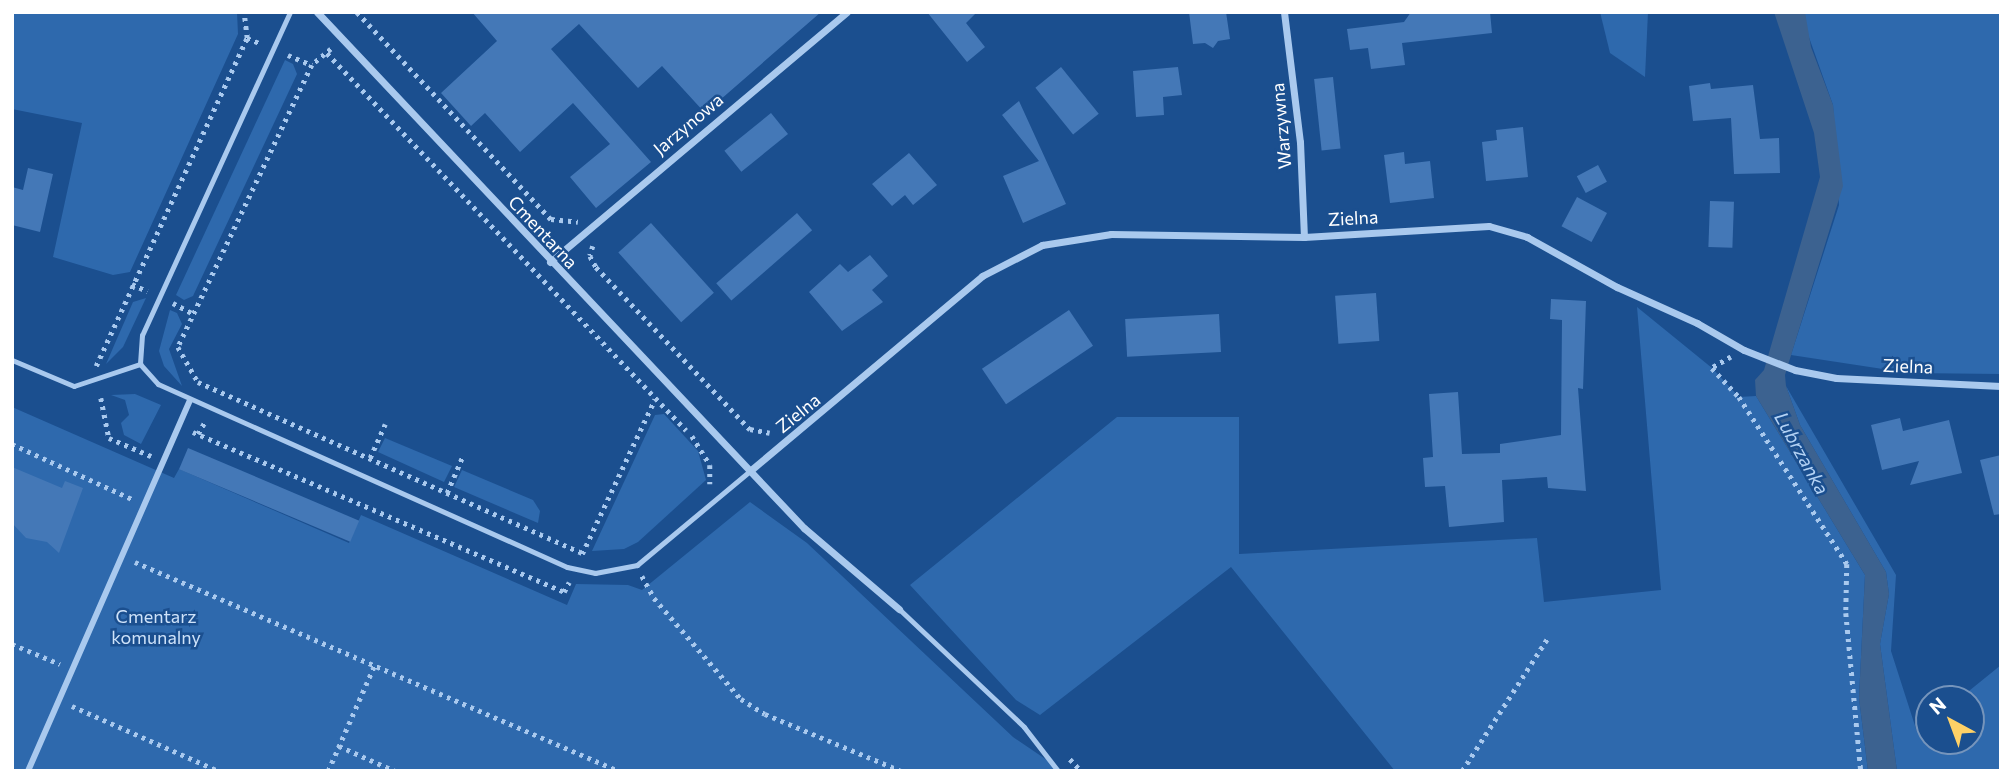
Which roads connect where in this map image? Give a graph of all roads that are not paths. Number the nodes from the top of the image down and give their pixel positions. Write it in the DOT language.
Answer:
graph roads {
  1 [pos="290,12"];
  2 [pos="317,12"];
  3 [pos="847,12"];
  4 [pos="1284,12"];
  5 [pos="1304,237"];
  6 [pos="550,262"];
  7 [pos="12,360"];
  8 [pos="141,364"];
  9 [pos="2001,386"];
  10 [pos="190,401"];
  11 [pos="751,470"];
  12 [pos="899,609"];
  13 [pos="28,771"];
  14 [pos="1058,771"];
  1 -- 8 [label="lane"];
  2 -- 6 [label="street, Cmentarna"];
  3 -- 6 [label="street, Jarzynowa"];
  4 -- 5 [label="street, Warzywna"];
  5 -- 9 [label="street, Zielna"];
  5 -- 11 [label="street, Zielna"];
  6 -- 11 [label="street, Cmentarna"];
  7 -- 8 [label="lane"];
  8 -- 10 [label="lane"];
  10 -- 11 [label="lane"];
  10 -- 13 [label="street"];
  11 -- 12 [label="street, Cmentarna"];
  12 -- 14 [label="lane"];
}
